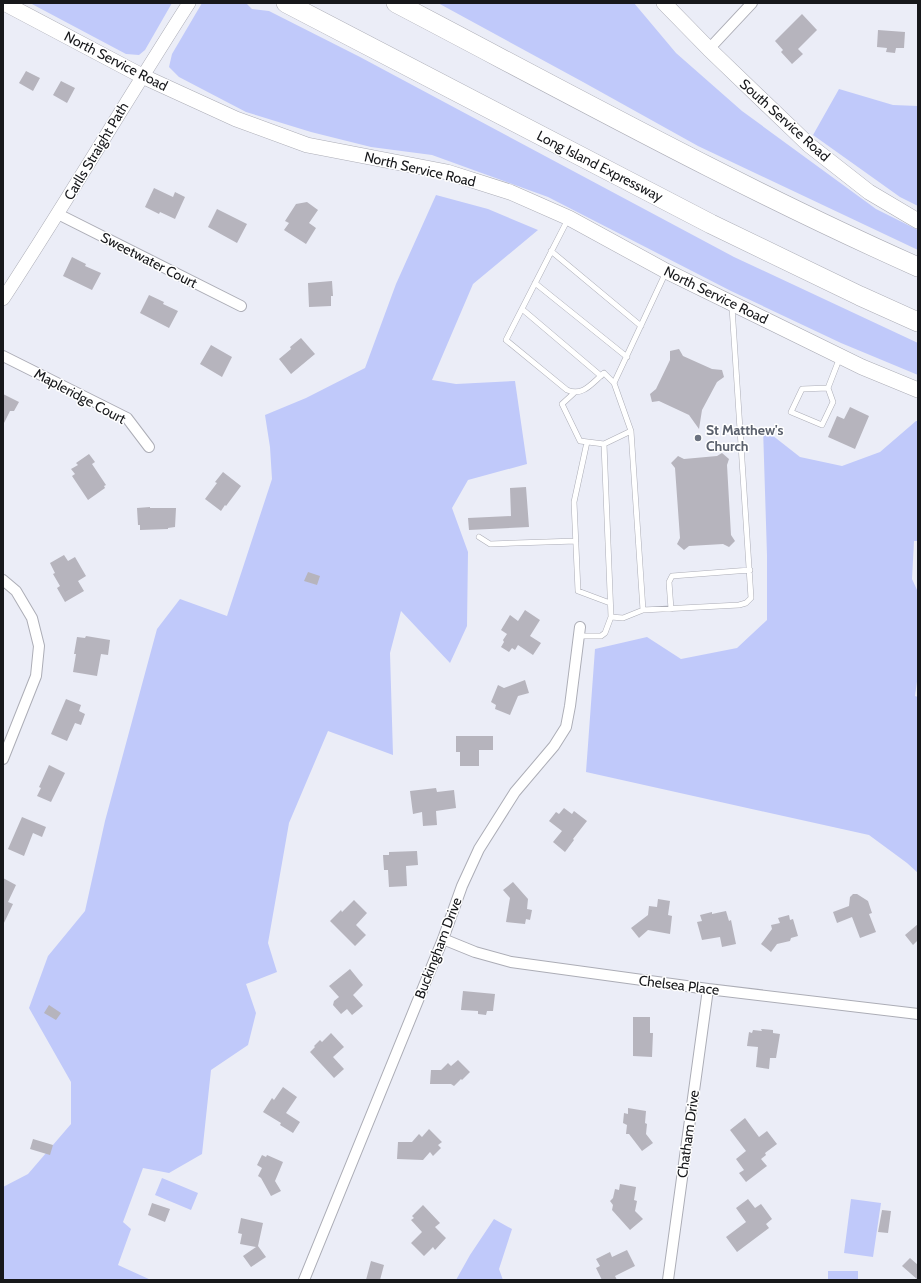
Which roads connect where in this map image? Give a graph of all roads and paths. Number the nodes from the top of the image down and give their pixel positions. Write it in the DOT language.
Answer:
graph roads {
  1 [pos="4,3"];
  2 [pos="189,3"];
  3 [pos="286,3"];
  4 [pos="396,3"];
  5 [pos="664,3"];
  6 [pos="752,3"];
  7 [pos="709,50"];
  8 [pos="142,76"];
  9 [pos="58,214"];
  10 [pos="569,218"];
  11 [pos="918,221"];
  12 [pos="551,251"];
  13 [pos="918,267"];
  14 [pos="666,271"];
  15 [pos="535,283"];
  16 [pos="3,298"];
  17 [pos="732,303"];
  18 [pos="241,306"];
  19 [pos="522,309"];
  20 [pos="918,322"];
  21 [pos="641,326"];
  22 [pos="3,356"];
  23 [pos="840,356"];
  24 [pos="626,357"];
  25 [pos="601,376"];
  26 [pos="614,384"];
  27 [pos="828,388"];
  28 [pos="918,390"];
  29 [pos="574,393"];
  30 [pos="631,431"];
  31 [pos="587,442"];
  32 [pos="604,444"];
  33 [pos="149,447"];
  34 [pos="479,537"];
  35 [pos="576,541"];
  36 [pos="750,570"];
  37 [pos="3,580"];
  38 [pos="610,604"];
  39 [pos="671,609"];
  40 [pos="642,610"];
  41 [pos="611,617"];
  42 [pos="580,631"];
  43 [pos="3,759"];
  44 [pos="443,940"];
  45 [pos="708,989"];
  46 [pos="918,1014"];
  47 [pos="304,1280"];
  48 [pos="668,1280"];
  1 -- 8 [label="main road, North Service Road"];
  2 -- 8 [label="street, Carlls Straight Path"];
  3 -- 20 [label="highway, Long Island Expressway"];
  4 -- 13 [label="highway"];
  5 -- 7 [label="main road, South Service Road"];
  6 -- 7 [label="street"];
  7 -- 11 [label="main road, South Service Road"];
  8 -- 9 [label="street, Carlls Straight Path"];
  8 -- 10 [label="main road, North Service Road"];
  9 -- 16 [label="street, Carlls Straight Path"];
  9 -- 18 [label="street, Sweetwater Court"];
  10 -- 12 [label="lane"];
  10 -- 14 [label="main road, North Service Road"];
  12 -- 15 [label="lane"];
  12 -- 21 [label="lane"];
  14 -- 17 [label="main road, North Service Road"];
  14 -- 21 [label="lane"];
  15 -- 19 [label="lane"];
  15 -- 24 [label="lane"];
  17 -- 23 [label="main road, North Service Road"];
  17 -- 36 [label="lane"];
  19 -- 25 [label="lane"];
  19 -- 29 [label="lane"];
  21 -- 24 [label="lane"];
  22 -- 33 [label="street, Mapleridge Court"];
  23 -- 27 [label="lane"];
  23 -- 28 [label="main road, North Service Road"];
  24 -- 26 [label="lane"];
  25 -- 26 [label="lane"];
  25 -- 29 [label="lane"];
  26 -- 30 [label="lane"];
  27 -- 27 [label="lane"];
  29 -- 31 [label="lane"];
  30 -- 32 [label="lane"];
  30 -- 40 [label="lane"];
  31 -- 32 [label="lane"];
  31 -- 35 [label="lane"];
  32 -- 38 [label="lane"];
  34 -- 35 [label="lane"];
  35 -- 38 [label="lane"];
  36 -- 39 [label="lane"];
  36 -- 39 [label="lane"];
  37 -- 43 [label="street"];
  38 -- 41 [label="lane"];
  39 -- 40 [label="lane"];
  40 -- 41 [label="lane"];
  41 -- 42 [label="lane"];
  42 -- 44 [label="street, Buckingham Drive"];
  44 -- 45 [label="street, Chelsea Place"];
  44 -- 47 [label="street, Buckingham Drive"];
  45 -- 46 [label="street, Chelsea Place"];
  45 -- 48 [label="street, Chatham Drive"];
}
